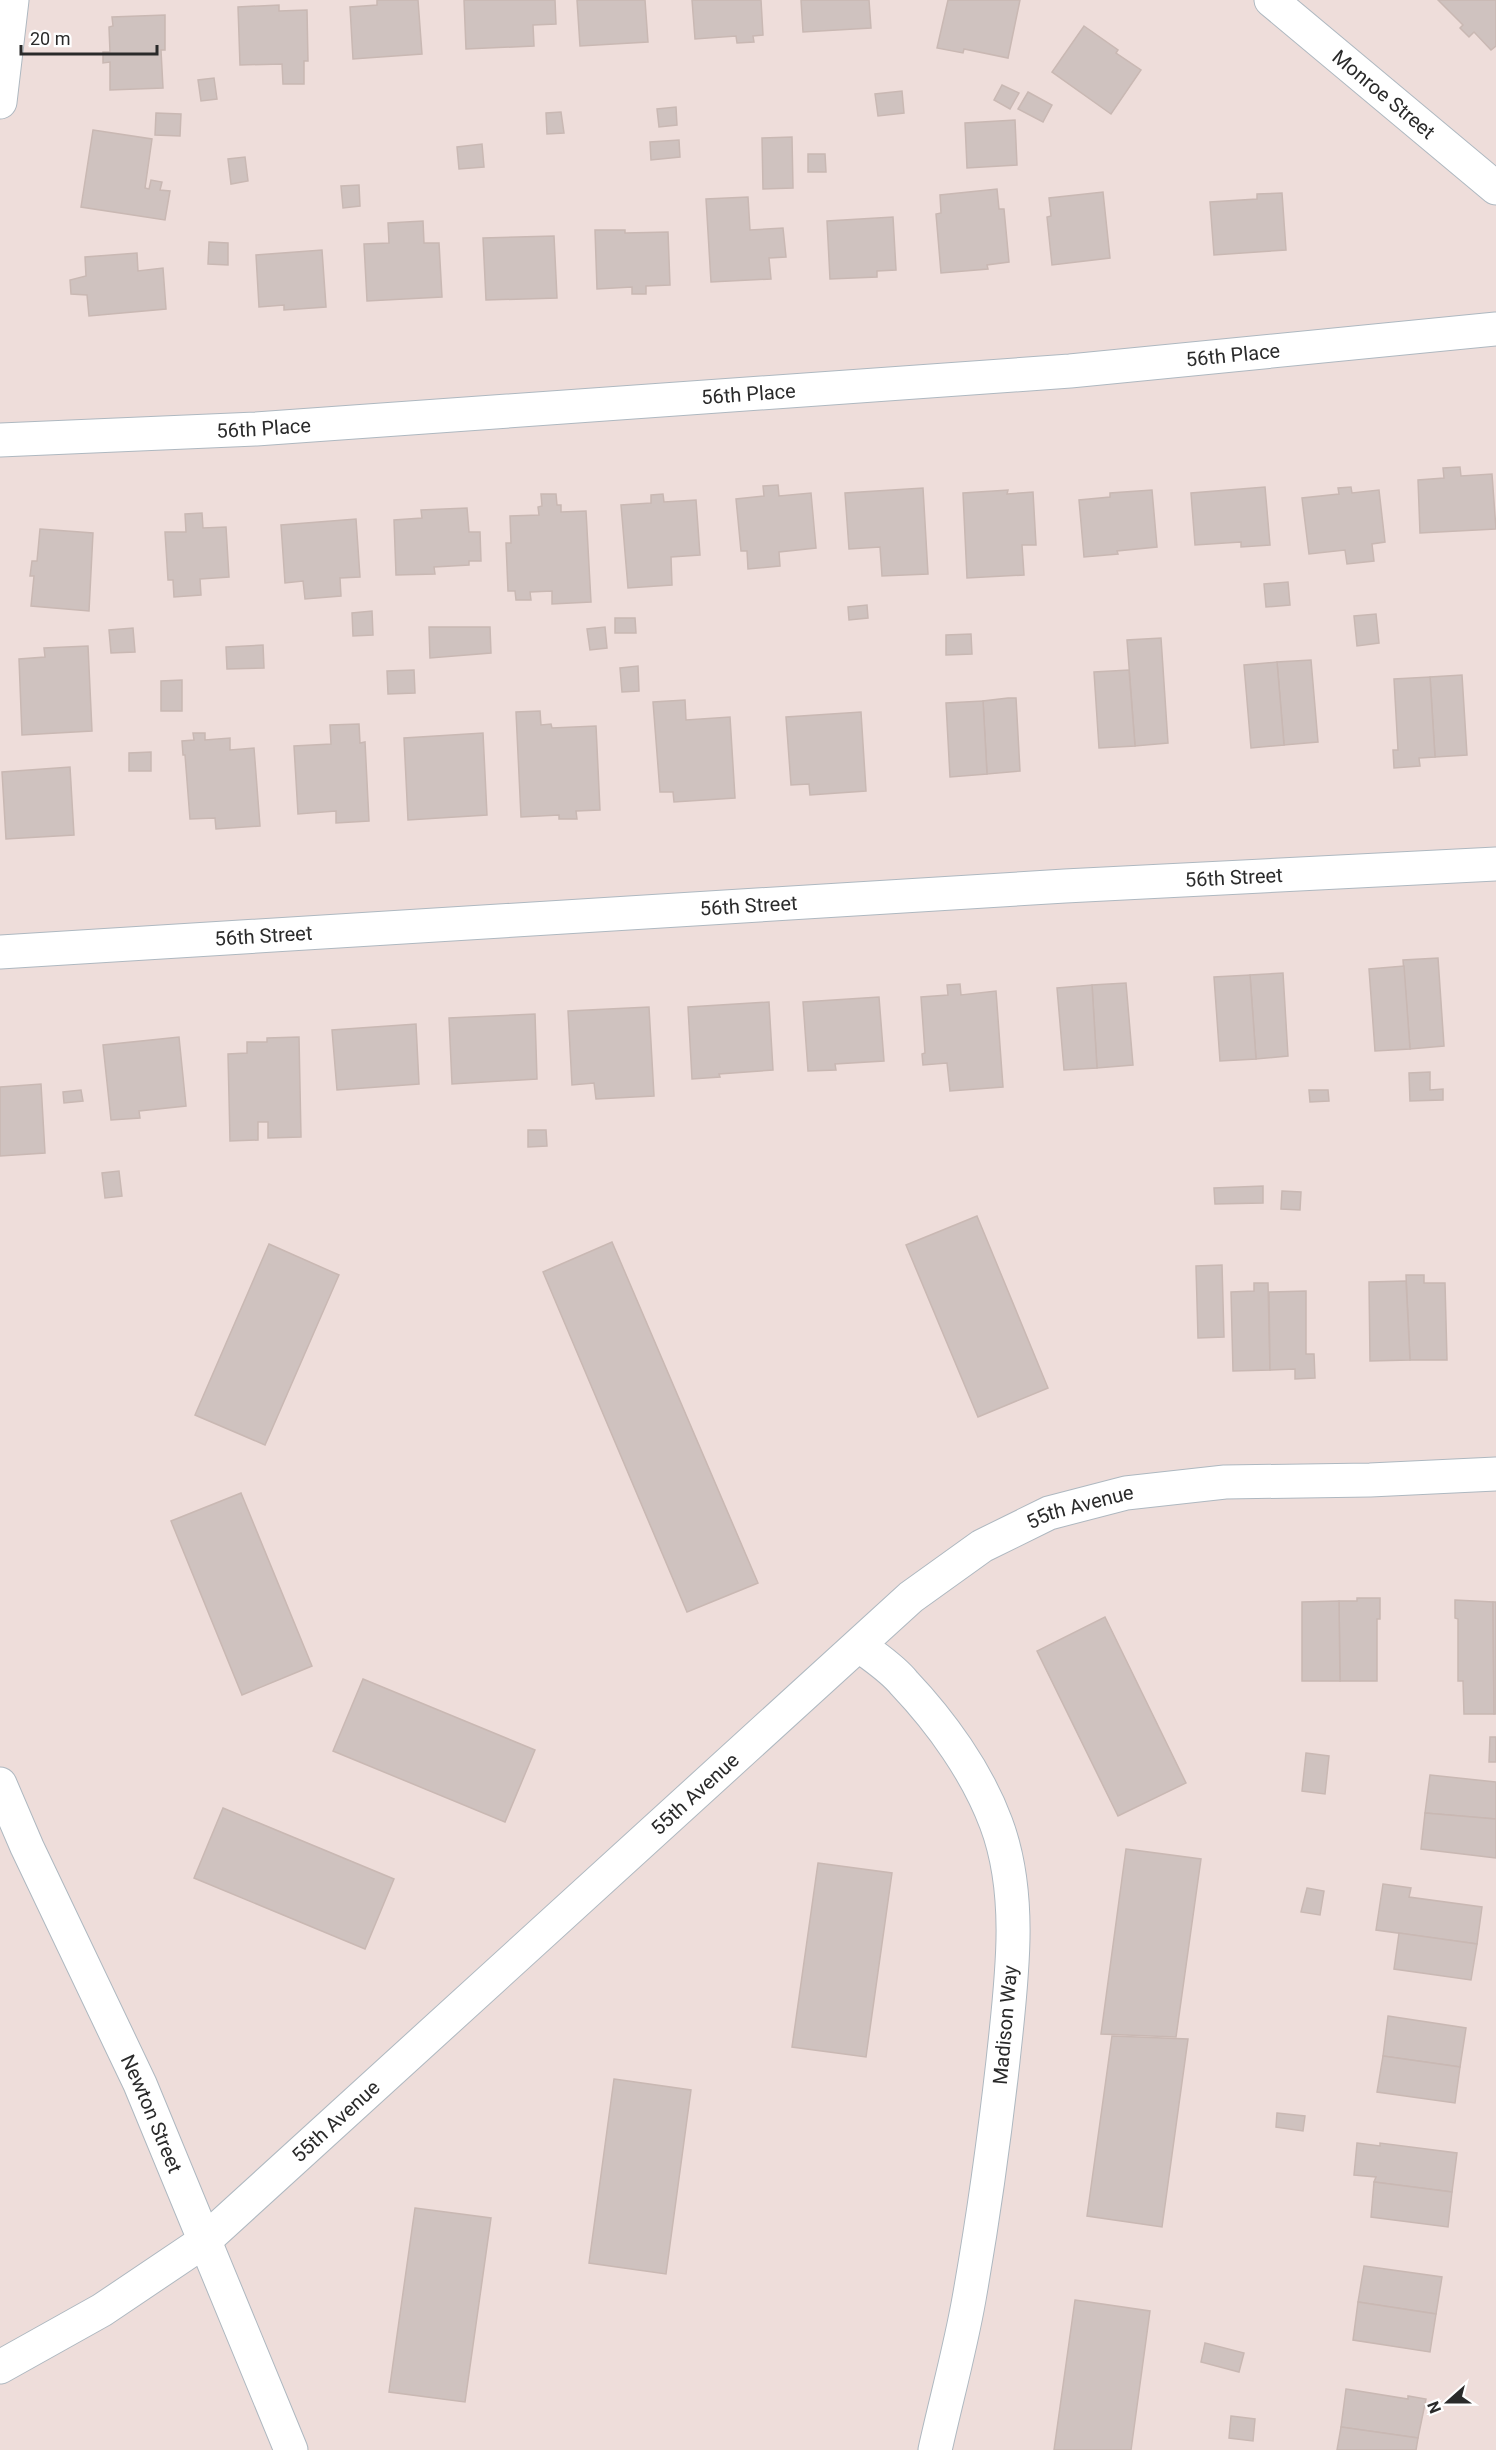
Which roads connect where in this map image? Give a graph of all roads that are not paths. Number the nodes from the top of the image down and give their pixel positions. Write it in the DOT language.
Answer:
graph roads {
  1 [pos="12,0"];
  2 [pos="1271,0"];
  3 [pos="0,102"];
  4 [pos="1496,188"];
  5 [pos="1496,329"];
  6 [pos="0,440"];
  7 [pos="1496,864"];
  8 [pos="0,952"];
  9 [pos="1496,1474"];
  10 [pos="859,1645"];
  11 [pos="0,1784"];
  12 [pos="203,2242"];
  13 [pos="0,2367"];
  14 [pos="291,2450"];
  15 [pos="935,2450"];
  1 -- 3 [label="street"];
  2 -- 4 [label="street, Monroe Street"];
  5 -- 6 [label="street, 56th Place"];
  7 -- 8 [label="street, 56th Street"];
  9 -- 10 [label="street, 55th Avenue"];
  10 -- 12 [label="street, 55th Avenue"];
  10 -- 15 [label="street, Madison Way"];
  11 -- 12 [label="street, Newton Street"];
  12 -- 13 [label="street, 55th Avenue"];
  12 -- 14 [label="street, Newton Street"];
}
